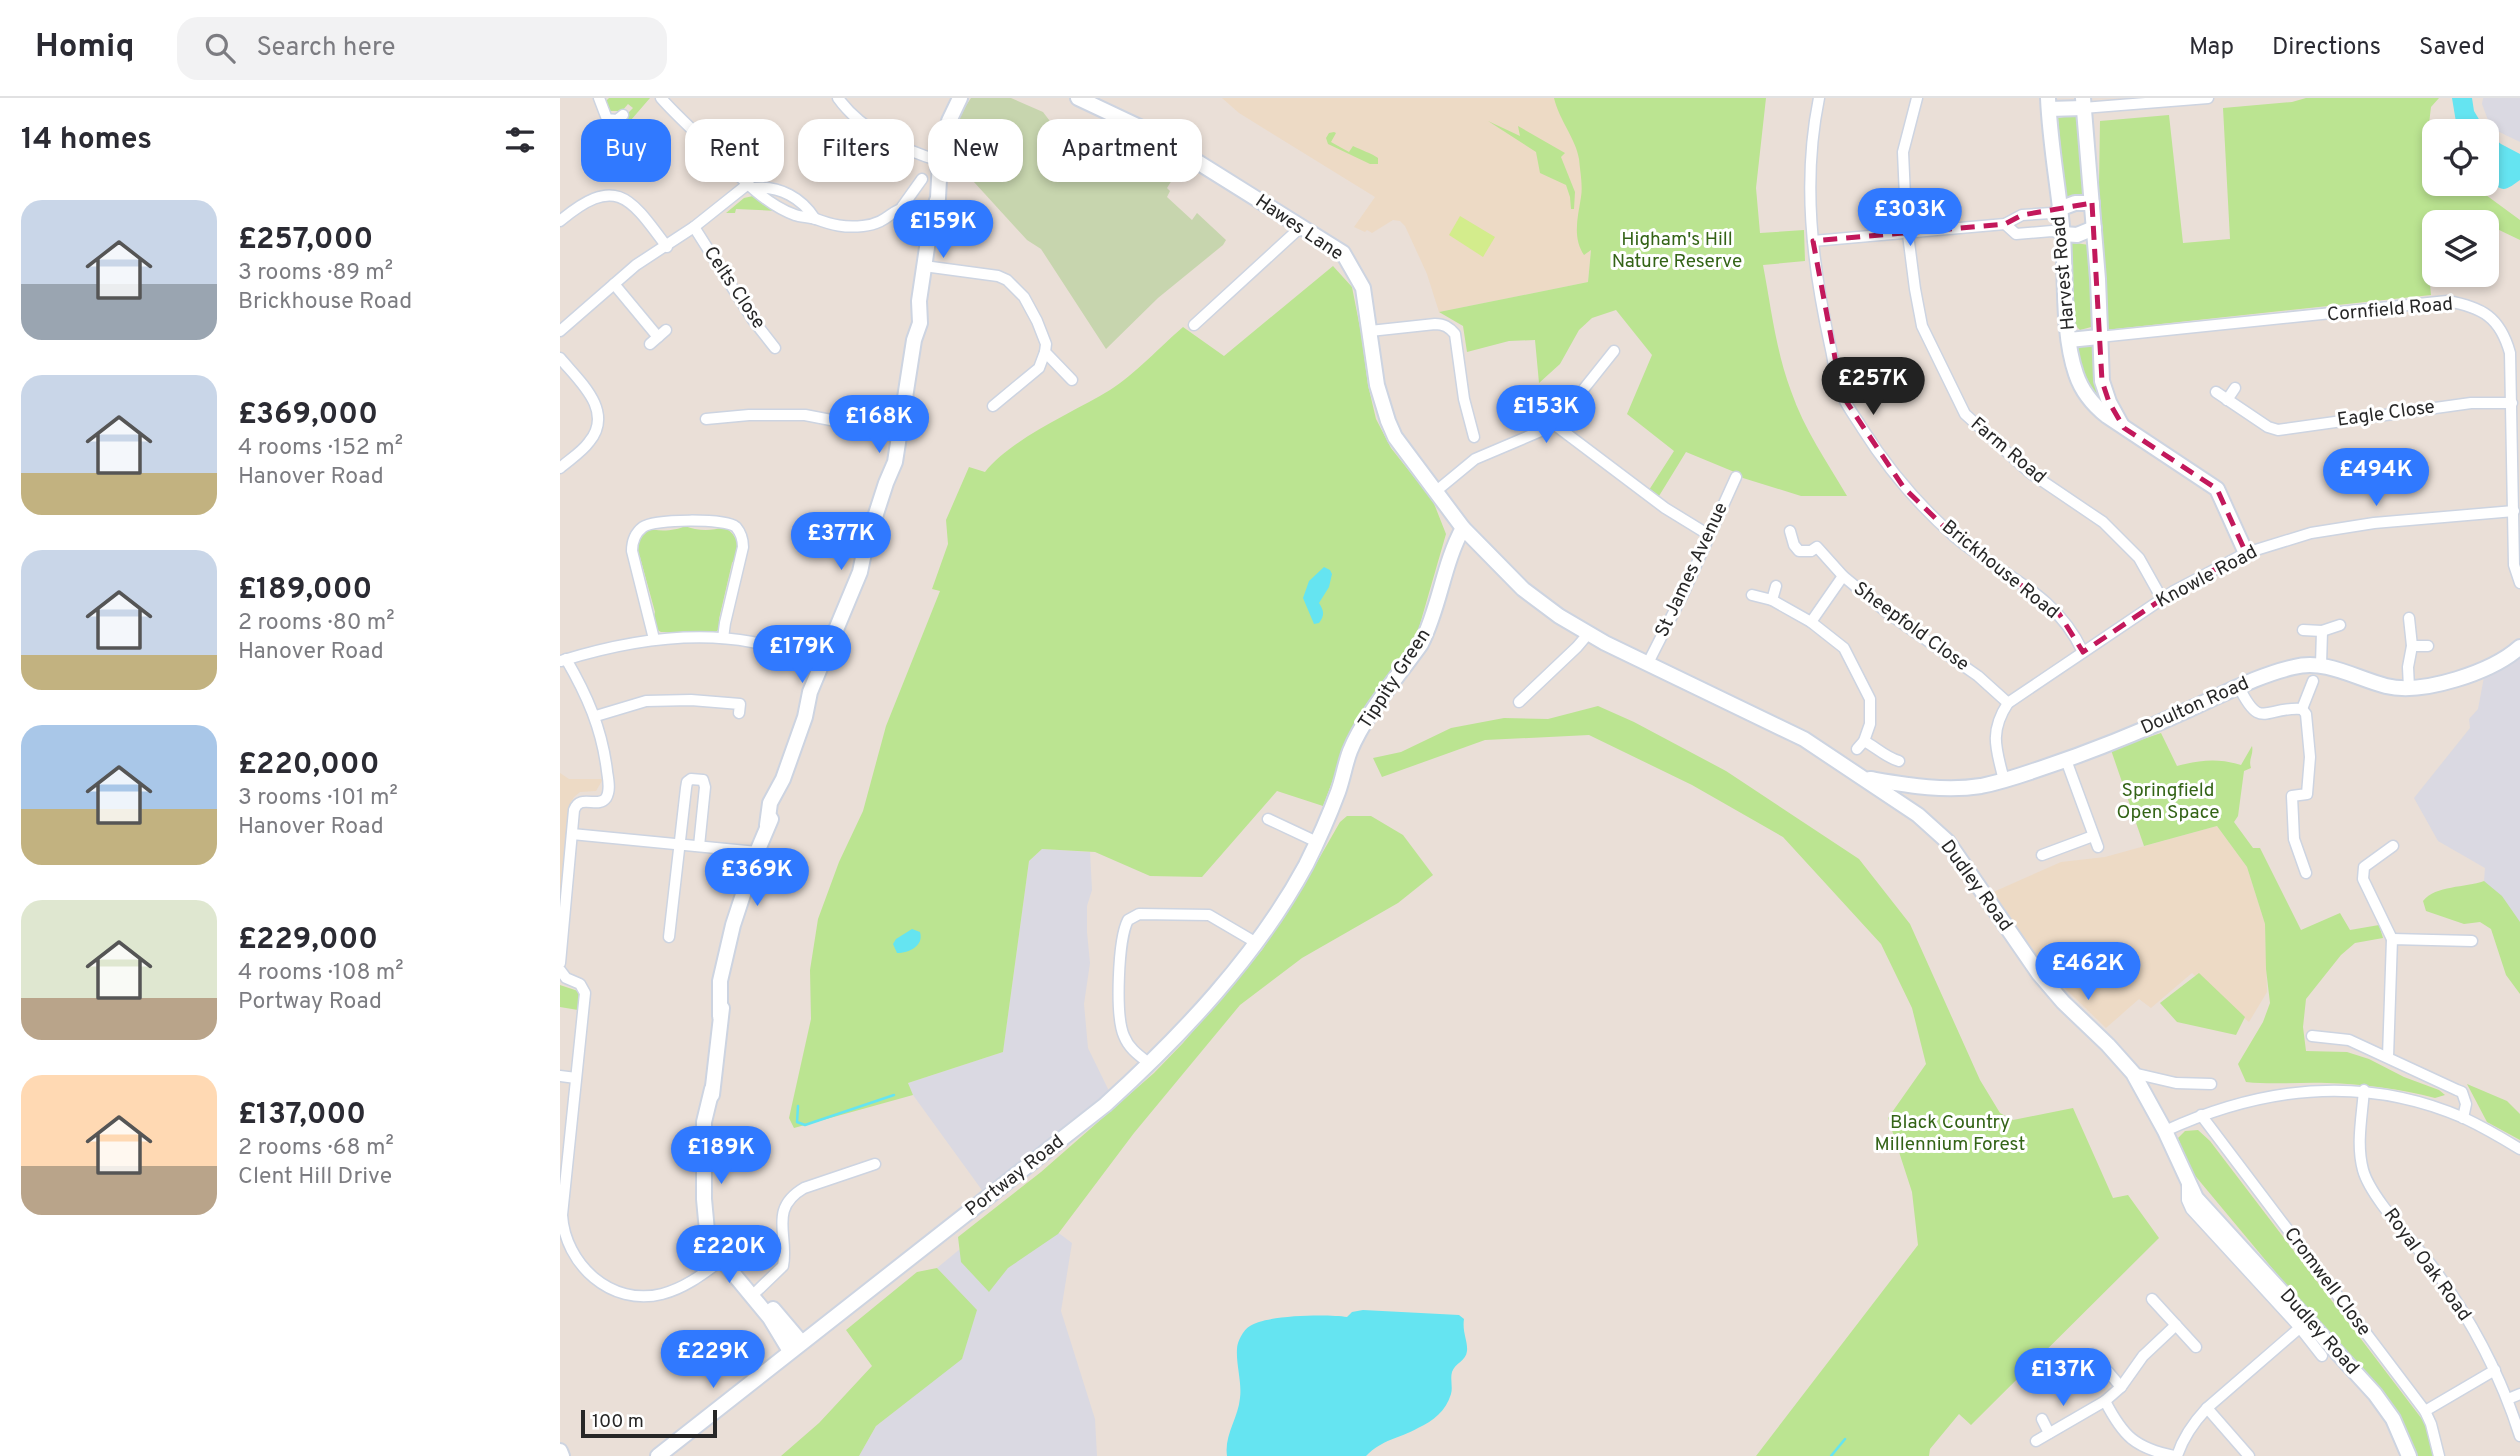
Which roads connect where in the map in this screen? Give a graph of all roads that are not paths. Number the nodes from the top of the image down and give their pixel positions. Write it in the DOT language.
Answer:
graph roads {
  1 [pos="599,98"];
  2 [pos="661,98"];
  3 [pos="838,98"];
  4 [pos="960,98"];
  5 [pos="1068,98"];
  6 [pos="1078,98"];
  7 [pos="1819,98"];
  8 [pos="1917,98"];
  9 [pos="2208,98"];
  10 [pos="2083,103"];
  11 [pos="2048,104"];
  12 [pos="1102,109"];
  13 [pos="624,115"];
  14 [pos="950,119"];
  15 [pos="928,158"];
  16 [pos="922,179"];
  17 [pos="933,182"];
  18 [pos="752,186"];
  19 [pos="2092,203"];
  20 [pos="901,207"];
  21 [pos="2059,209"];
  22 [pos="932,214"];
  23 [pos="560,221"];
  24 [pos="2005,224"];
  25 [pos="1301,227"];
  26 [pos="694,228"];
  27 [pos="2094,229"];
  28 [pos="1908,233"];
  29 [pos="2063,234"];
  30 [pos="1813,241"];
  31 [pos="667,247"];
  32 [pos="925,266"];
  33 [pos="614,284"];
  34 [pos="1210,327"];
  35 [pos="560,331"];
  36 [pos="1370,331"];
  37 [pos="658,337"];
  38 [pos="2099,337"];
  39 [pos="2069,340"];
  40 [pos="775,348"];
  41 [pos="1614,351"];
  42 [pos="1045,352"];
  43 [pos="560,358"];
  44 [pos="1072,380"];
  45 [pos="2235,388"];
  46 [pos="2216,392"];
  47 [pos="2227,400"];
  48 [pos="2512,402"];
  49 [pos="993,407"];
  50 [pos="706,419"];
  51 [pos="1555,425"];
  52 [pos="2124,428"];
  53 [pos="898,433"];
  54 [pos="1474,437"];
  55 [pos="560,468"];
  56 [pos="1736,477"];
  57 [pos="1435,492"];
  58 [pos="2514,511"];
  59 [pos="1463,528"];
  60 [pos="1790,531"];
  61 [pos="1709,535"];
  62 [pos="2246,552"];
  63 [pos="1843,576"];
  64 [pos="2520,583"];
  65 [pos="1776,586"];
  66 [pos="1752,595"];
  67 [pos="2162,599"];
  68 [pos="1772,600"];
  69 [pos="2409,618"];
  70 [pos="1811,622"];
  71 [pos="2340,625"];
  72 [pos="2303,630"];
  73 [pos="2322,631"];
  74 [pos="1588,634"];
  75 [pos="723,638"];
  76 [pos="654,639"];
  77 [pos="2413,646"];
  78 [pos="2428,646"];
  79 [pos="2520,647"];
  80 [pos="2083,652"];
  81 [pos="563,660"];
  82 [pos="825,662"];
  83 [pos="1648,663"];
  84 [pos="2321,665"];
  85 [pos="2313,681"];
  86 [pos="2239,687"];
  87 [pos="2409,688"];
  88 [pos="1519,702"];
  89 [pos="2008,704"];
  90 [pos="2302,709"];
  91 [pos="739,713"];
  92 [pos="596,716"];
  93 [pos="2066,760"];
  94 [pos="1899,761"];
  95 [pos="1865,778"];
  96 [pos="2004,780"];
  97 [pos="1339,790"];
  98 [pos="1268,818"];
  99 [pos="572,834"];
  100 [pos="2093,836"];
  101 [pos="1317,842"];
  102 [pos="679,846"];
  103 [pos="699,846"];
  104 [pos="2393,846"];
  105 [pos="2098,847"];
  106 [pos="757,852"];
  107 [pos="2042,855"];
  108 [pos="2305,873"];
  109 [pos="669,937"];
  110 [pos="2392,939"];
  111 [pos="2472,941"];
  112 [pos="1255,942"];
  113 [pos="560,963"];
  114 [pos="560,970"];
  115 [pos="2312,1036"];
  116 [pos="2388,1057"];
  117 [pos="1150,1064"];
  118 [pos="2133,1073"];
  119 [pos="560,1076"];
  120 [pos="576,1078"];
  121 [pos="2211,1084"];
  122 [pos="2364,1090"];
  123 [pos="2200,1115"];
  124 [pos="2463,1118"];
  125 [pos="2165,1131"];
  126 [pos="2520,1149"];
  127 [pos="875,1164"];
  128 [pos="726,1258"];
  129 [pos="754,1294"];
  130 [pos="2152,1299"];
  131 [pos="2304,1324"];
  132 [pos="2176,1325"];
  133 [pos="796,1346"];
  134 [pos="2196,1347"];
  135 [pos="2093,1354"];
  136 [pos="2322,1356"];
  137 [pos="2495,1370"];
  138 [pos="2121,1387"];
  139 [pos="2520,1394"];
  140 [pos="2508,1399"];
  141 [pos="2105,1401"];
  142 [pos="2207,1408"];
  143 [pos="2425,1411"];
  144 [pos="2042,1419"];
  145 [pos="2049,1433"];
  146 [pos="2520,1436"];
  147 [pos="2036,1441"];
  148 [pos="560,1451"];
  149 [pos="562,1456"];
  150 [pos="658,1456"];
  151 [pos="2175,1456"];
  152 [pos="2249,1456"];
  153 [pos="2409,1456"];
  154 [pos="2439,1456"];
  1 -- 13 [label="street"];
  2 -- 18 [label="street"];
  3 -- 15 [label="street"];
  4 -- 14 [label="street"];
  5 -- 12 [label="street, Hawes Lane"];
  6 -- 12 [label="street, Hawes Lane"];
  7 -- 30 [label="street, Brickhouse Road"];
  8 -- 28 [label="street, Farm Road"];
  9 -- 10 [label="street"];
  10 -- 11 [label="street"];
  10 -- 19 [label="street, Harvest Road"];
  11 -- 21 [label="street, Harvest Road"];
  12 -- 25 [label="street, Hawes Lane"];
  16 -- 20 [label="street"];
  17 -- 22 [label="street"];
  18 -- 20 [label="street"];
  18 -- 26 [label="street"];
  19 -- 21 [label="street"];
  19 -- 27 [label="street, Harvest Road"];
  20 -- 22 [label="street"];
  21 -- 24 [label="street"];
  21 -- 29 [label="street, Harvest Road"];
  22 -- 32 [label="street"];
  23 -- 31 [label="street"];
  24 -- 28 [label="street"];
  24 -- 29 [label="street"];
  25 -- 34 [label="street"];
  25 -- 36 [label="street, Hawes Lane"];
  26 -- 31 [label="street"];
  26 -- 40 [label="street, Celts Close"];
  27 -- 29 [label="street"];
  27 -- 38 [label="street, Harvest Road"];
  28 -- 30 [label="street"];
  28 -- 67 [label="street, Farm Road"];
  29 -- 39 [label="street, Harvest Road"];
  30 -- 80 [label="street, Brickhouse Road"];
  31 -- 33 [label="street"];
  32 -- 42 [label="street"];
  32 -- 53 [label="street"];
  33 -- 35 [label="street"];
  33 -- 37 [label="street"];
  36 -- 54 [label="street"];
  36 -- 57 [label="street, Hawes Lane"];
  38 -- 39 [label="street"];
  38 -- 48 [label="street, Cornfield Road"];
  38 -- 52 [label="street, Harvest Road"];
  39 -- 52 [label="street, Harvest Road"];
  41 -- 51 [label="street"];
  42 -- 44 [label="street"];
  42 -- 49 [label="street"];
  43 -- 55 [label="street"];
  45 -- 47 [label="street"];
  46 -- 47 [label="street, Eagle Close"];
  47 -- 48 [label="street, Eagle Close"];
  48 -- 58 [label="street, Cornfield Road"];
  50 -- 53 [label="street"];
  51 -- 57 [label="street"];
  51 -- 61 [label="street"];
  52 -- 62 [label="street, Harvest Road"];
  53 -- 82 [label="street"];
  56 -- 61 [label="street, St James Avenue"];
  57 -- 59 [label="street, Hawes Lane"];
  58 -- 62 [label="street, Knowle Road"];
  58 -- 64 [label="street, Cornfield Road"];
  59 -- 74 [label="street, Dudley Road"];
  59 -- 97 [label="street, Tippity Green"];
  60 -- 63 [label="street, Sheepfold Close"];
  61 -- 83 [label="street, St James Avenue"];
  62 -- 67 [label="street, Knowle Road"];
  63 -- 70 [label="street"];
  63 -- 89 [label="street, Sheepfold Close"];
  65 -- 68 [label="street"];
  66 -- 68 [label="street"];
  67 -- 80 [label="street, Knowle Road"];
  68 -- 70 [label="street"];
  69 -- 77 [label="street"];
  70 -- 94 [label="street"];
  71 -- 73 [label="street"];
  72 -- 73 [label="street"];
  73 -- 84 [label="street"];
  74 -- 83 [label="street, Dudley Road"];
  74 -- 88 [label="street"];
  75 -- 76 [label="street"];
  75 -- 76 [label="street"];
  75 -- 82 [label="street"];
  76 -- 81 [label="street"];
  77 -- 78 [label="street"];
  77 -- 87 [label="street"];
  79 -- 87 [label="street, Doulton Road"];
  80 -- 89 [label="street, Knowle Road"];
  81 -- 92 [label="street"];
  82 -- 106 [label="street"];
  83 -- 95 [label="street, Dudley Road"];
  84 -- 86 [label="street, Doulton Road"];
  84 -- 87 [label="street, Doulton Road"];
  85 -- 90 [label="street"];
  86 -- 90 [label="street"];
  86 -- 93 [label="street, Doulton Road"];
  89 -- 96 [label="street"];
  90 -- 108 [label="street"];
  91 -- 92 [label="street"];
  92 -- 99 [label="street"];
  93 -- 96 [label="street, Doulton Road"];
  93 -- 100 [label="street"];
  95 -- 96 [label="street, Doulton Road"];
  95 -- 118 [label="street, Dudley Road"];
  97 -- 101 [label="street, Portway Road"];
  98 -- 101 [label="street"];
  99 -- 102 [label="street"];
  99 -- 113 [label="street"];
  100 -- 105 [label="street"];
  100 -- 107 [label="street"];
  101 -- 112 [label="street, Portway Road"];
  102 -- 103 [label="street"];
  102 -- 103 [label="street"];
  102 -- 109 [label="street"];
  103 -- 106 [label="street"];
  104 -- 110 [label="street"];
  106 -- 128 [label="street"];
  110 -- 111 [label="street"];
  110 -- 116 [label="street"];
  112 -- 117 [label="street, Portway Road"];
  112 -- 117 [label="street"];
  114 -- 120 [label="street"];
  115 -- 116 [label="street"];
  116 -- 124 [label="street"];
  117 -- 133 [label="street, Portway Road"];
  118 -- 121 [label="street"];
  118 -- 125 [label="street, Dudley Road"];
  119 -- 120 [label="street"];
  120 -- 128 [label="street"];
  122 -- 123 [label="street"];
  122 -- 124 [label="street"];
  122 -- 137 [label="street, Royal Oak Road"];
  123 -- 125 [label="street"];
  123 -- 143 [label="street, Cromwell Close"];
  124 -- 126 [label="street"];
  125 -- 131 [label="street, Dudley Road"];
  127 -- 129 [label="street"];
  128 -- 129 [label="street"];
  129 -- 133 [label="street"];
  130 -- 132 [label="street"];
  131 -- 136 [label="street"];
  131 -- 142 [label="street"];
  131 -- 153 [label="street, Dudley Road"];
  132 -- 134 [label="street"];
  132 -- 138 [label="street"];
  133 -- 150 [label="street, Portway Road"];
  135 -- 138 [label="street"];
  137 -- 140 [label="street, Royal Oak Road"];
  137 -- 143 [label="street"];
  138 -- 141 [label="street"];
  139 -- 140 [label="street"];
  140 -- 146 [label="street, Royal Oak Road"];
  141 -- 145 [label="street"];
  141 -- 151 [label="street"];
  142 -- 151 [label="street"];
  142 -- 152 [label="street"];
  143 -- 154 [label="street, Cromwell Close"];
  144 -- 145 [label="street"];
  145 -- 147 [label="street"];
  148 -- 149 [label="street"];
}
